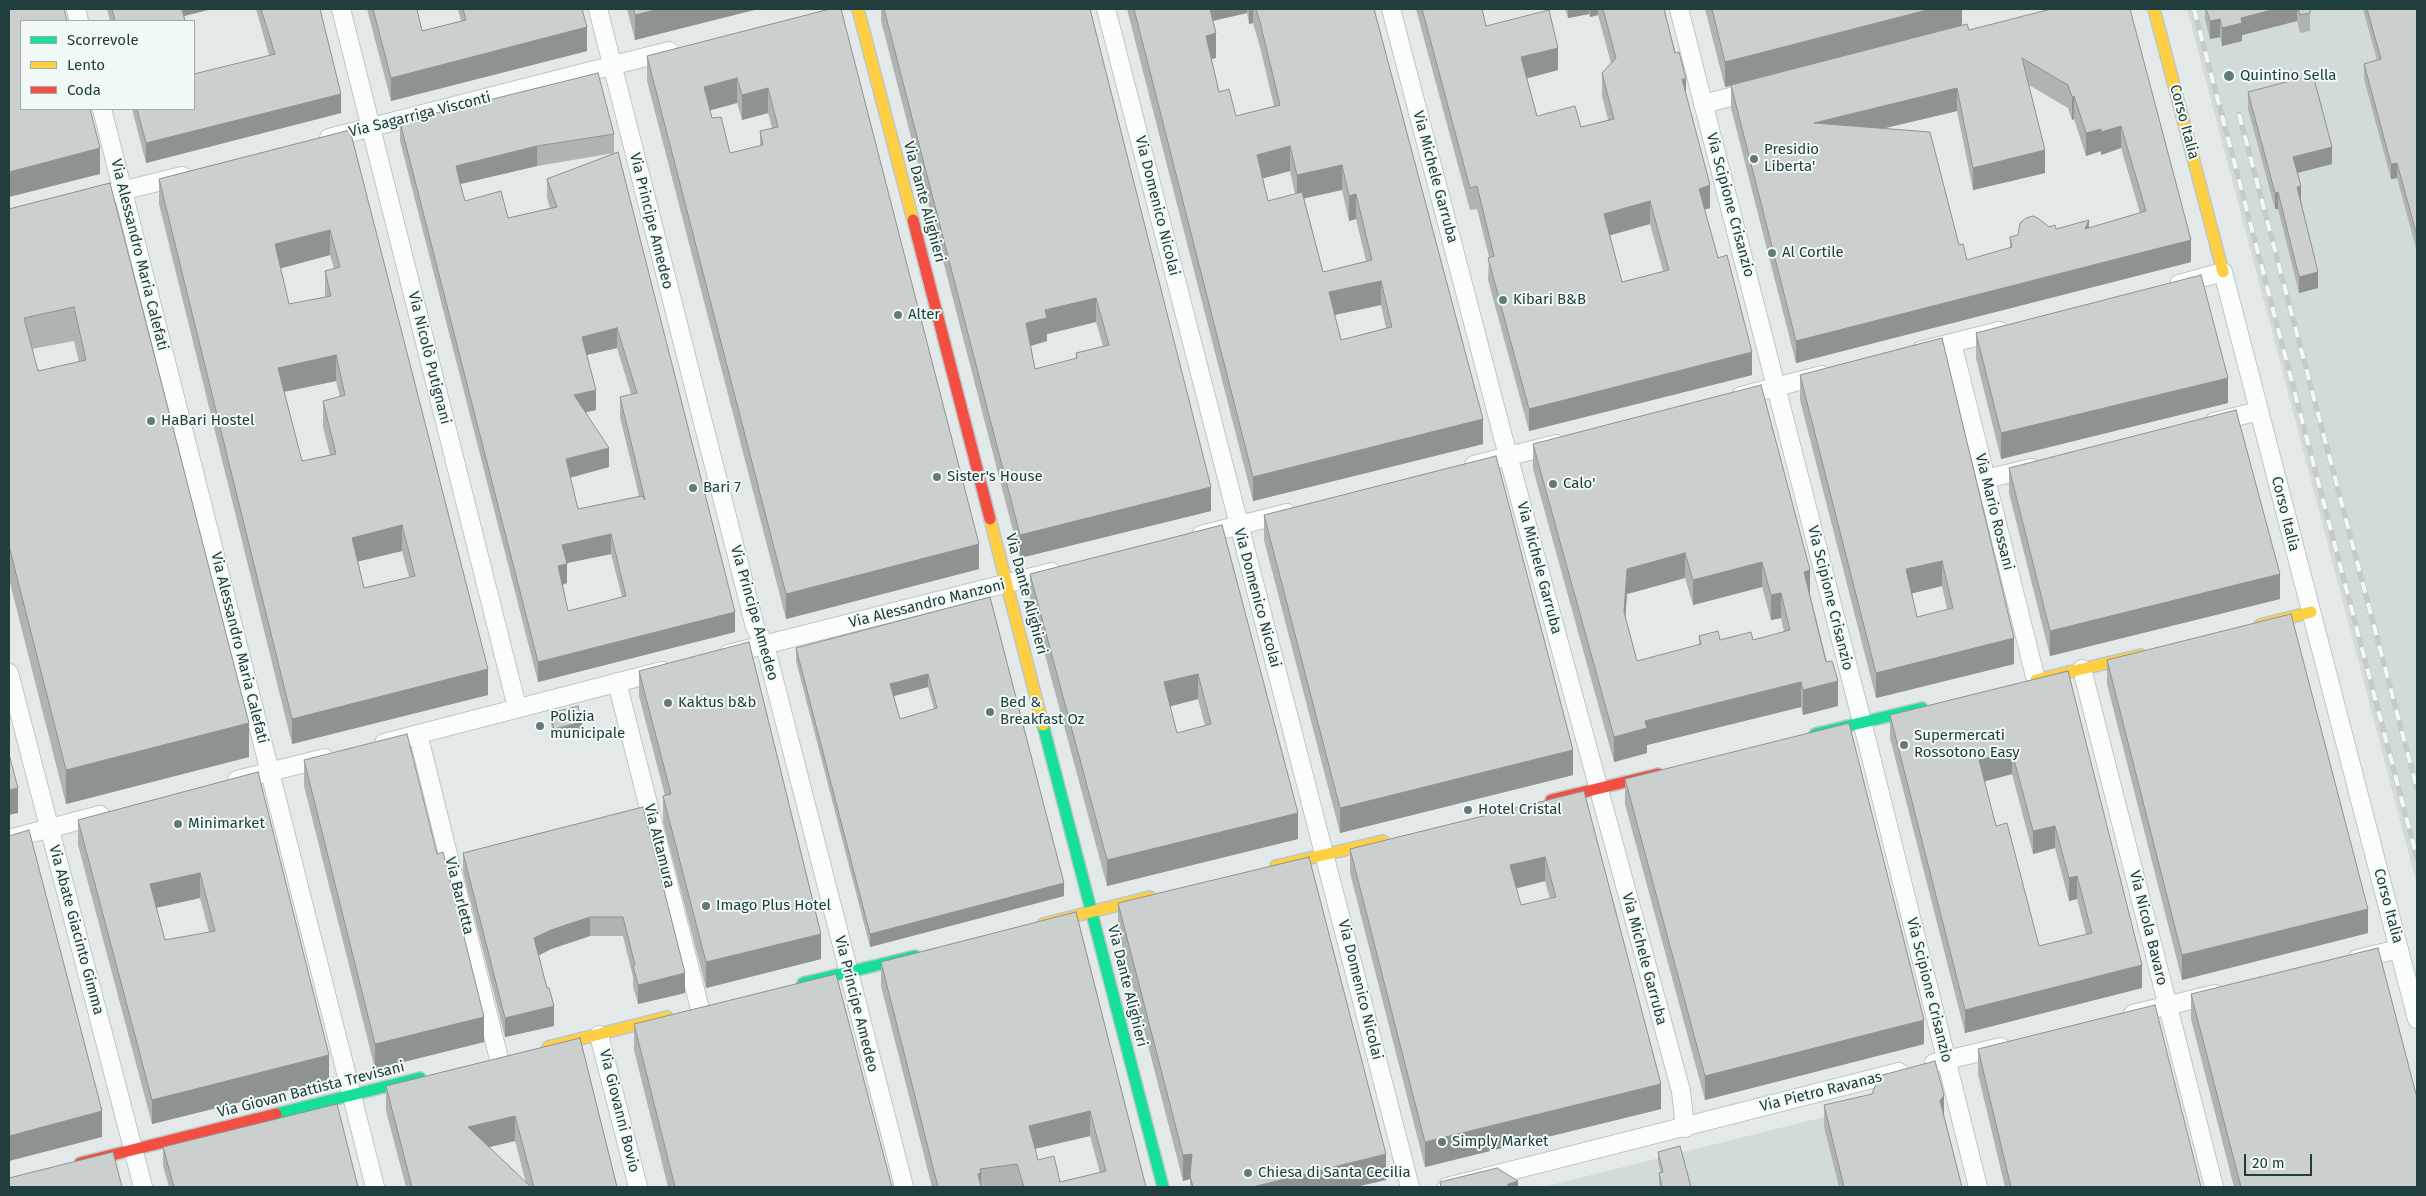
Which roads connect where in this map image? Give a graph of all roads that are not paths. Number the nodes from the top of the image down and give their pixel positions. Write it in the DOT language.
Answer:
graph roads {
  1 [pos="341,9"];
  2 [pos="598,9"];
  3 [pos="858,9"];
  4 [pos="1106,9"];
  5 [pos="1391,9"];
  6 [pos="1679,9"];
  7 [pos="2154,9"];
  8 [pos="685,47"];
  9 [pos="612,65"];
  10 [pos="1771,87"];
  11 [pos="1703,104"];
  12 [pos="102,110"];
  13 [pos="370,127"];
  14 [pos="311,143"];
  15 [pos="196,172"];
  16 [pos="123,191"];
  17 [pos="94,198"];
  18 [pos="2223,272"];
  19 [pos="2159,290"];
  20 [pos="2018,326"];
  21 [pos="1952,343"];
  22 [pos="1906,354"];
  23 [pos="1841,370"];
  24 [pos="1776,386"];
  25 [pos="1725,400"];
  26 [pos="2259,411"];
  27 [pos="2199,426"];
  28 [pos="1572,439"];
  29 [pos="1508,456"];
  30 [pos="2044,464"];
  31 [pos="1454,470"];
  32 [pos="1986,479"];
  33 [pos="1303,508"];
  34 [pos="1238,525"];
  35 [pos="1189,538"];
  36 [pos="1064,569"];
  37 [pos="1007,584"];
  38 [pos="2311,612"];
  39 [pos="2251,627"];
  40 [pos="765,645"];
  41 [pos="2148,653"];
  42 [pos="714,658"];
  43 [pos="675,668"];
  44 [pos="2082,669"];
  45 [pos="9,673"];
  46 [pos="2031,681"];
  47 [pos="618,682"];
  48 [pos="1935,705"];
  49 [pos="517,707"];
  50 [pos="1862,723"];
  51 [pos="418,734"];
  52 [pos="1806,737"];
  53 [pos="371,746"];
  54 [pos="342,753"];
  55 [pos="1674,770"];
  56 [pos="270,772"];
  57 [pos="218,785"];
  58 [pos="1598,789"];
  59 [pos="1542,802"];
  60 [pos="114,812"];
  61 [pos="49,828"];
  62 [pos="9,839"];
  63 [pos="1391,839"];
  64 [pos="1325,854"];
  65 [pos="1261,870"];
  66 [pos="1166,893"];
  67 [pos="1092,911"];
  68 [pos="1036,925"];
  69 [pos="2399,949"];
  70 [pos="922,954"];
  71 [pos="2345,962"];
  72 [pos="848,972"];
  73 [pos="795,985"];
  74 [pos="2233,990"];
  75 [pos="2168,1005"];
  76 [pos="696,1010"];
  77 [pos="2117,1018"];
  78 [pos="2417,1019"];
  79 [pos="600,1035"];
  80 [pos="2016,1043"];
  81 [pos="536,1050"];
  82 [pos="499,1059"];
  83 [pos="1946,1060"];
  84 [pos="432,1075"];
  85 [pos="352,1095"];
  86 [pos="1685,1128"];
  87 [pos="133,1150"];
  88 [pos="73,1164"];
  89 [pos="143,1187"];
  90 [pos="375,1187"];
  91 [pos="638,1187"];
  92 [pos="904,1187"];
  93 [pos="1163,1187"];
  94 [pos="1410,1187"];
  95 [pos="1447,1187"];
  96 [pos="1978,1187"];
  97 [pos="2214,1187"];
  1 -- 13 [label="street, Via Nicolò Putignani"];
  2 -- 9 [label="street, Via Principe Amedeo"];
  3 -- 37 [label="street, Via Dante Alighieri"];
  4 -- 34 [label="street, Via Domenico Nicolai"];
  5 -- 29 [label="street, Via Michele Garruba"];
  6 -- 11 [label="street, Via Scipione Crisanzio"];
  7 -- 18 [label="street, Corso Italia"];
  8 -- 9 [label="street, Via Sagarriga Visconti"];
  9 -- 13 [label="street, Via Sagarriga Visconti"];
  9 -- 40 [label="street, Via Principe Amedeo"];
  10 -- 11 [label="street"];
  11 -- 24 [label="street, Via Scipione Crisanzio"];
  12 -- 16 [label="street, Via Alessandro Maria Calefati"];
  13 -- 14 [label="street, Via Sagarriga Visconti"];
  13 -- 49 [label="street, Via Nicolò Putignani"];
  15 -- 16 [label="street"];
  16 -- 17 [label="street"];
  16 -- 56 [label="street, Via Alessandro Maria Calefati"];
  18 -- 19 [label="street"];
  18 -- 26 [label="street, Corso Italia"];
  20 -- 21 [label="street"];
  21 -- 22 [label="street"];
  21 -- 32 [label="street, Via Mario Rossani"];
  23 -- 24 [label="street"];
  24 -- 25 [label="street"];
  24 -- 50 [label="street, Via Scipione Crisanzio"];
  26 -- 27 [label="street"];
  26 -- 38 [label="street, Corso Italia"];
  28 -- 29 [label="street"];
  29 -- 31 [label="street"];
  29 -- 58 [label="street, Via Michele Garruba"];
  30 -- 32 [label="street"];
  32 -- 46 [label="street, Via Mario Rossani"];
  33 -- 34 [label="street"];
  34 -- 35 [label="street"];
  34 -- 64 [label="street, Via Domenico Nicolai"];
  36 -- 37 [label="street, Via Alessandro Manzoni"];
  37 -- 40 [label="street, Via Alessandro Manzoni"];
  37 -- 67 [label="street, Via Dante Alighieri"];
  38 -- 39 [label="street"];
  38 -- 69 [label="street, Corso Italia"];
  40 -- 42 [label="street, Via Alessandro Manzoni"];
  40 -- 72 [label="street, Via Principe Amedeo"];
  41 -- 44 [label="street"];
  43 -- 47 [label="street"];
  44 -- 46 [label="street"];
  44 -- 75 [label="street, Via Nicola Bavaro"];
  45 -- 61 [label="street, Via Abate Giacinto Gimma"];
  47 -- 49 [label="street"];
  47 -- 76 [label="street, Via Altamura"];
  48 -- 50 [label="street"];
  49 -- 51 [label="street"];
  50 -- 52 [label="street"];
  50 -- 83 [label="street, Via Scipione Crisanzio"];
  51 -- 53 [label="street"];
  51 -- 82 [label="street, Via Barletta"];
  54 -- 56 [label="street"];
  55 -- 58 [label="street"];
  56 -- 57 [label="street"];
  56 -- 85 [label="street, Via Alessandro Maria Calefati"];
  58 -- 59 [label="street"];
  58 -- 86 [label="street, Via Michele Garruba"];
  60 -- 61 [label="street"];
  61 -- 62 [label="street"];
  61 -- 87 [label="street, Via Abate Giacinto Gimma"];
  63 -- 64 [label="street"];
  64 -- 65 [label="street"];
  64 -- 94 [label="street, Via Domenico Nicolai"];
  66 -- 67 [label="street"];
  67 -- 68 [label="street"];
  67 -- 93 [label="street, Via Dante Alighieri"];
  69 -- 71 [label="street"];
  69 -- 78 [label="street, Corso Italia"];
  70 -- 72 [label="street"];
  72 -- 73 [label="street"];
  72 -- 92 [label="street, Via Principe Amedeo"];
  74 -- 75 [label="street"];
  75 -- 77 [label="street"];
  75 -- 97 [label="street, Via Nicola Bavaro"];
  76 -- 79 [label="street"];
  79 -- 81 [label="street"];
  79 -- 91 [label="street, Via Giovanni Bovio"];
  80 -- 83 [label="street, Via Pietro Ravanas"];
  83 -- 86 [label="street, Via Pietro Ravanas"];
  83 -- 96 [label="street, Via Scipione Crisanzio"];
  84 -- 85 [label="street, Via Giovan Battista Trevisani"];
  85 -- 87 [label="street, Via Giovan Battista Trevisani"];
  85 -- 90 [label="street, Via Alessandro Maria Calefati"];
  86 -- 95 [label="street, Via Pietro Ravanas"];
  87 -- 88 [label="street, Via Giovan Battista Trevisani"];
  87 -- 89 [label="street, Via Abate Giacinto Gimma"];
}
